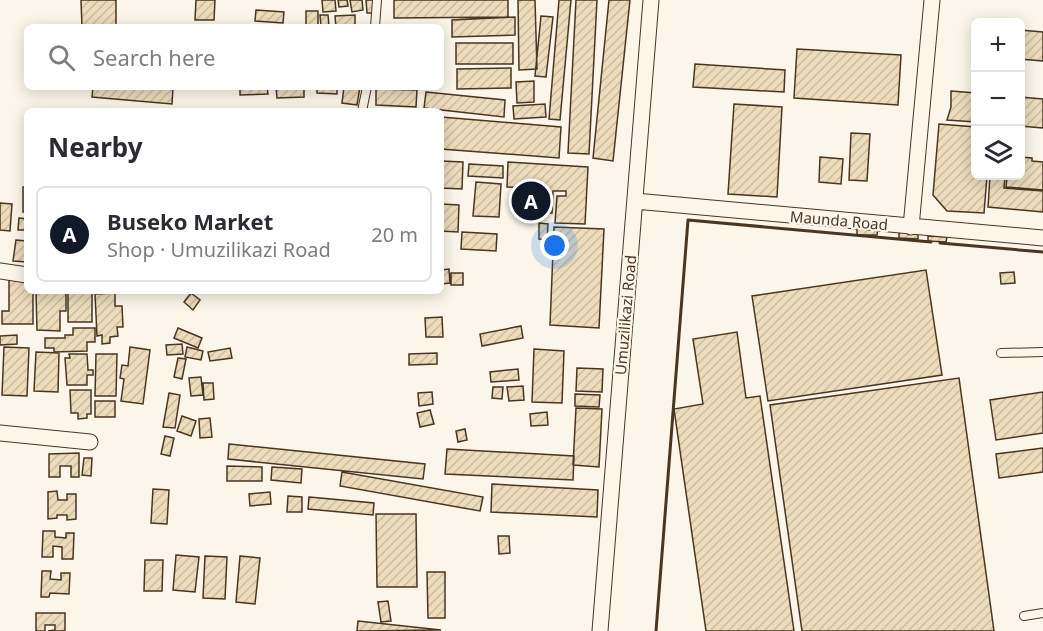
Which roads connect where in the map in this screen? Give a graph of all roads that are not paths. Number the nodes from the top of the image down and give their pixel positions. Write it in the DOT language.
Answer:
graph roads {
  1 [pos="377,0"];
  2 [pos="651,0"];
  3 [pos="932,0"];
  4 [pos="375,24"];
  5 [pos="366,90"];
  6 [pos="363,108"];
  7 [pos="635,201"];
  8 [pos="911,227"];
  9 [pos="1043,238"];
  10 [pos="0,272"];
  11 [pos="24,275"];
  12 [pos="1043,352"];
  13 [pos="1001,353"];
  14 [pos="0,433"];
  15 [pos="90,442"];
  16 [pos="1043,613"];
  17 [pos="1024,616"];
  18 [pos="600,631"];
  1 -- 4 [label="lane"];
  2 -- 7 [label="street, Umuzilikazi Road"];
  3 -- 8 [label="street"];
  5 -- 6 [label="lane"];
  7 -- 8 [label="street, Maunda Road"];
  7 -- 18 [label="street, Umuzilikazi Road"];
  8 -- 9 [label="street, Maunda Road"];
  10 -- 11 [label="street"];
  12 -- 13 [label="lane"];
  14 -- 15 [label="street"];
  16 -- 17 [label="lane"];
}
